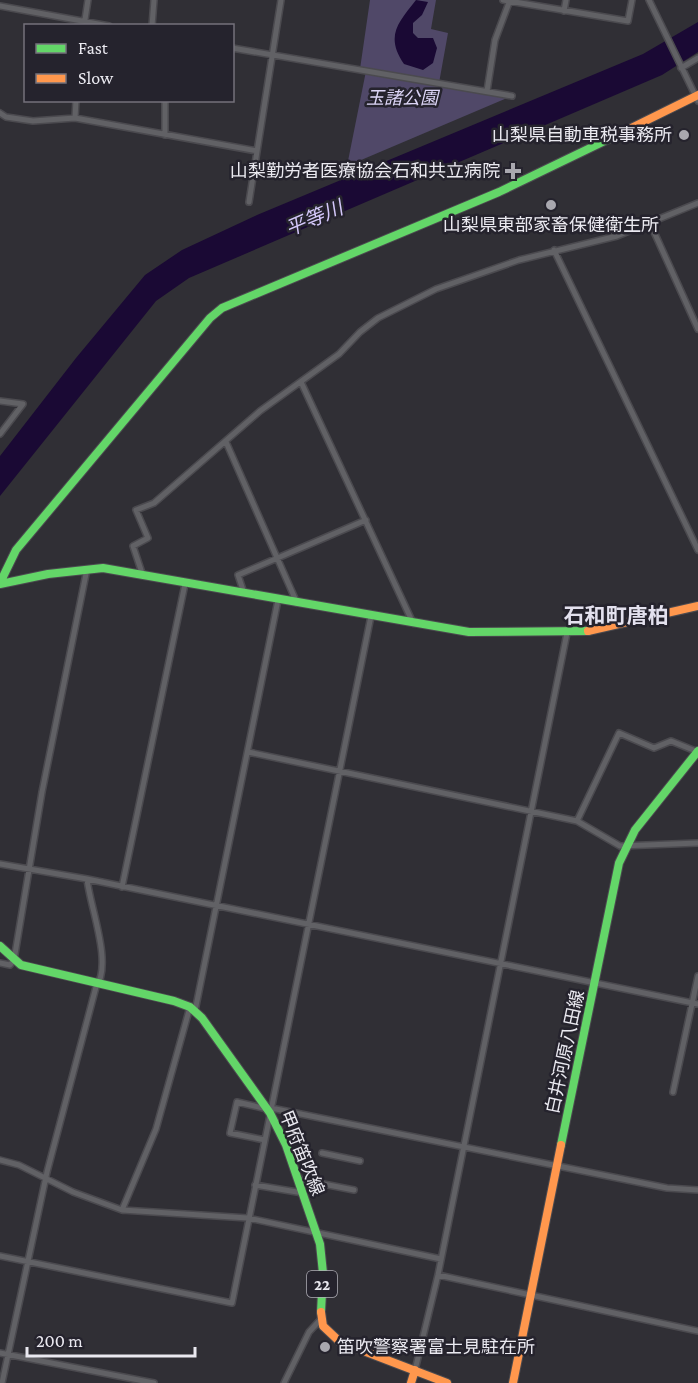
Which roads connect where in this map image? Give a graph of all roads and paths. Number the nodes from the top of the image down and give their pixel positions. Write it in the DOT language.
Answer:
graph roads {
  1 [pos="88,0"];
  2 [pos="154,0"];
  3 [pos="281,0"];
  4 [pos="502,0"];
  5 [pos="566,0"];
  6 [pos="632,0"];
  7 [pos="649,0"];
  8 [pos="510,1"];
  9 [pos="0,6"];
  10 [pos="564,11"];
  11 [pos="84,23"];
  12 [pos="152,24"];
  13 [pos="234,48"];
  14 [pos="273,55"];
  15 [pos="698,58"];
  16 [pos="681,67"];
  17 [pos="487,91"];
  18 [pos="512,96"];
  19 [pos="697,97"];
  20 [pos="76,102"];
  21 [pos="165,102"];
  22 [pos="0,113"];
  23 [pos="75,118"];
  24 [pos="165,135"];
  25 [pos="257,151"];
  26 [pos="249,202"];
  27 [pos="698,203"];
  28 [pos="650,223"];
  29 [pos="554,250"];
  30 [pos="698,329"];
  31 [pos="301,382"];
  32 [pos="0,401"];
  33 [pos="0,434"];
  34 [pos="226,442"];
  35 [pos="366,520"];
  36 [pos="698,550"];
  37 [pos="278,559"];
  38 [pos="87,568"];
  39 [pos="143,576"];
  40 [pos="0,583"];
  41 [pos="185,584"];
  42 [pos="244,593"];
  43 [pos="278,600"];
  44 [pos="297,603"];
  45 [pos="698,606"];
  46 [pos="371,616"];
  47 [pos="413,623"];
  48 [pos="567,633"];
  49 [pos="248,752"];
  50 [pos="698,752"];
  51 [pos="340,772"];
  52 [pos="530,811"];
  53 [pos="577,821"];
  54 [pos="698,843"];
  55 [pos="626,845"];
  56 [pos="0,864"];
  57 [pos="30,870"];
  58 [pos="87,879"];
  59 [pos="122,887"];
  60 [pos="216,907"];
  61 [pos="308,925"];
  62 [pos="0,946"];
  63 [pos="14,960"];
  64 [pos="0,963"];
  65 [pos="500,963"];
  66 [pos="698,976"];
  67 [pos="99,982"];
  68 [pos="594,983"];
  69 [pos="695,1003"];
  70 [pos="192,1009"];
  71 [pos="673,1092"];
  72 [pos="270,1110"];
  73 [pos="265,1140"];
  74 [pos="462,1147"];
  75 [pos="322,1153"];
  76 [pos="0,1160"];
  77 [pos="360,1161"];
  78 [pos="557,1167"];
  79 [pos="47,1179"];
  80 [pos="298,1179"];
  81 [pos="255,1185"];
  82 [pos="354,1190"];
  83 [pos="698,1190"];
  84 [pos="303,1193"];
  85 [pos="122,1210"];
  86 [pos="248,1218"];
  87 [pos="317,1234"];
  88 [pos="0,1256"];
  89 [pos="441,1259"];
  90 [pos="29,1262"];
  91 [pos="438,1275"];
  92 [pos="531,1296"];
  93 [pos="321,1320"];
  94 [pos="698,1331"];
  95 [pos="0,1353"];
  96 [pos="8,1355"];
  97 [pos="414,1370"];
  98 [pos="2,1383"];
  99 [pos="154,1383"];
  100 [pos="284,1383"];
  101 [pos="411,1383"];
  102 [pos="447,1383"];
  103 [pos="513,1383"];
  1 -- 11 [label="street"];
  2 -- 12 [label="street"];
  3 -- 14 [label="street"];
  4 -- 8 [label="street"];
  5 -- 10 [label="street"];
  6 -- 10 [label="street"];
  7 -- 16 [label="street"];
  8 -- 10 [label="street"];
  8 -- 17 [label="street"];
  9 -- 11 [label="street"];
  13 -- 14 [label="street"];
  14 -- 17 [label="street"];
  14 -- 25 [label="street"];
  15 -- 16 [label="street"];
  16 -- 19 [label="street"];
  17 -- 18 [label="street"];
  19 -- 40 [label="street"];
  20 -- 23 [label="street"];
  21 -- 24 [label="street"];
  22 -- 23 [label="street"];
  23 -- 24 [label="street"];
  24 -- 25 [label="street"];
  25 -- 26 [label="street"];
  27 -- 28 [label="street"];
  28 -- 29 [label="street"];
  28 -- 30 [label="street"];
  29 -- 31 [label="street"];
  29 -- 36 [label="street"];
  31 -- 34 [label="street"];
  31 -- 35 [label="street"];
  32 -- 33 [label="street"];
  34 -- 37 [label="street"];
  34 -- 39 [label="street"];
  35 -- 37 [label="street"];
  35 -- 47 [label="street"];
  37 -- 42 [label="street"];
  37 -- 44 [label="street"];
  38 -- 39 [label="street"];
  38 -- 40 [label="street"];
  38 -- 57 [label="street"];
  39 -- 41 [label="street"];
  41 -- 42 [label="street"];
  41 -- 59 [label="street"];
  42 -- 43 [label="street"];
  43 -- 44 [label="street"];
  43 -- 49 [label="street"];
  44 -- 46 [label="street"];
  45 -- 48 [label="street"];
  46 -- 47 [label="street"];
  46 -- 51 [label="street"];
  47 -- 48 [label="street"];
  48 -- 52 [label="street"];
  49 -- 51 [label="street"];
  49 -- 60 [label="street"];
  50 -- 53 [label="street"];
  50 -- 55 [label="street, 白井河原八田線"];
  51 -- 52 [label="street"];
  51 -- 61 [label="street"];
  52 -- 53 [label="street"];
  52 -- 65 [label="street"];
  53 -- 55 [label="street"];
  54 -- 55 [label="street"];
  55 -- 68 [label="street, 白井河原八田線"];
  56 -- 57 [label="street"];
  57 -- 58 [label="street"];
  57 -- 63 [label="street"];
  58 -- 59 [label="street"];
  58 -- 67 [label="street"];
  59 -- 60 [label="street"];
  60 -- 61 [label="street"];
  60 -- 70 [label="street"];
  61 -- 65 [label="street"];
  61 -- 72 [label="street"];
  62 -- 63 [label="street"];
  63 -- 64 [label="street"];
  63 -- 67 [label="street"];
  65 -- 68 [label="street"];
  65 -- 74 [label="street"];
  66 -- 69 [label="street"];
  67 -- 70 [label="street"];
  67 -- 79 [label="street"];
  68 -- 69 [label="street"];
  68 -- 78 [label="street, 白井河原八田線"];
  69 -- 71 [label="street"];
  70 -- 72 [label="street, 甲府笛吹線 / 22"];
  70 -- 85 [label="street"];
  72 -- 73 [label="street"];
  72 -- 73 [label="street"];
  72 -- 74 [label="street"];
  72 -- 80 [label="street, 甲府笛吹線 / 22"];
  73 -- 81 [label="street"];
  74 -- 78 [label="street"];
  74 -- 89 [label="street"];
  75 -- 77 [label="street"];
  76 -- 79 [label="street"];
  78 -- 83 [label="street"];
  78 -- 92 [label="street, 白井河原八田線"];
  79 -- 85 [label="street"];
  79 -- 90 [label="street"];
  80 -- 82 [label="street"];
  80 -- 84 [label="street, 甲府笛吹線 / 22"];
  81 -- 84 [label="street"];
  81 -- 86 [label="street"];
  84 -- 87 [label="street, 甲府笛吹線 / 22"];
  85 -- 86 [label="street"];
  86 -- 87 [label="street"];
  86 -- 90 [label="street"];
  87 -- 89 [label="street"];
  87 -- 93 [label="street, 甲府笛吹線 / 22"];
  88 -- 90 [label="street"];
  89 -- 91 [label="street"];
  90 -- 96 [label="street"];
  91 -- 92 [label="street"];
  91 -- 97 [label="street"];
  92 -- 94 [label="street"];
  92 -- 103 [label="street, 白井河原八田線"];
  93 -- 97 [label="street, 22"];
  93 -- 100 [label="street"];
  95 -- 96 [label="street"];
  96 -- 98 [label="street"];
  96 -- 99 [label="street"];
  97 -- 101 [label="street"];
  97 -- 102 [label="street, 22"];
}
